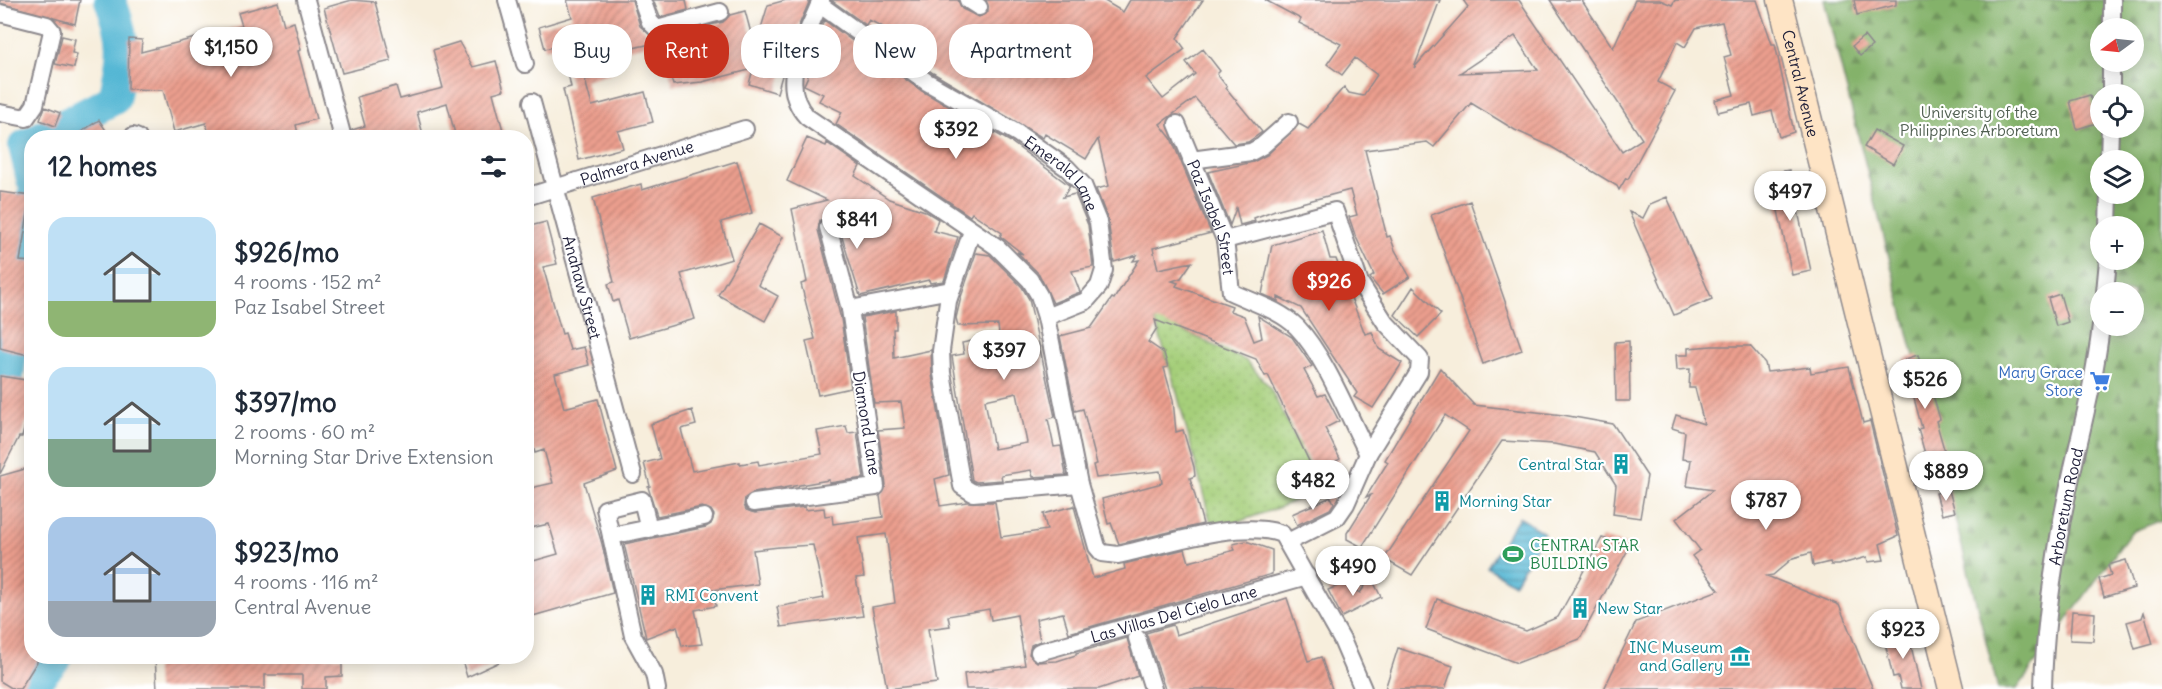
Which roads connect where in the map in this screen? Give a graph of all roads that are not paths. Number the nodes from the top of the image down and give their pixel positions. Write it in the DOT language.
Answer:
graph roads {
  1 [pos="306,0"];
  2 [pos="507,0"];
  3 [pos="642,0"];
  4 [pos="1780,0"];
  5 [pos="2112,0"];
  6 [pos="820,2"];
  7 [pos="720,12"];
  8 [pos="0,13"];
  9 [pos="2112,18"];
  10 [pos="525,64"];
  11 [pos="532,102"];
  12 [pos="0,113"];
  13 [pos="1289,122"];
  14 [pos="1177,124"];
  15 [pos="745,129"];
  16 [pos="341,130"];
  17 [pos="1191,160"];
  18 [pos="556,190"];
  19 [pos="534,195"];
  20 [pos="828,227"];
  21 [pos="972,231"];
  22 [pos="1225,240"];
  23 [pos="951,290"];
  24 [pos="850,309"];
  25 [pos="1046,317"];
  26 [pos="2100,336"];
  27 [pos="1368,454"];
  28 [pos="633,474"];
  29 [pos="1079,484"];
  30 [pos="754,503"];
  31 [pos="704,517"];
  32 [pos="649,529"];
  33 [pos="611,536"];
  34 [pos="1285,538"];
  35 [pos="1307,576"];
  36 [pos="1137,638"];
  37 [pos="1039,652"];
  38 [pos="657,689"];
  39 [pos="1153,689"];
  40 [pos="1363,689"];
  41 [pos="1951,689"];
  42 [pos="2043,689"];
  1 -- 16 [label="street"];
  2 -- 10 [label="street"];
  3 -- 7 [label="street"];
  4 -- 41 [label="main road, Central Avenue"];
  5 -- 9 [label="street"];
  6 -- 21 [label="street"];
  6 -- 25 [label="street, Emerald Lane"];
  8 -- 12 [label="street"];
  11 -- 18 [label="street, Anahaw Street"];
  13 -- 17 [label="street"];
  14 -- 17 [label="street, Paz Isabel Street"];
  15 -- 18 [label="street, Palmera Avenue"];
  17 -- 22 [label="street, Paz Isabel Street"];
  18 -- 19 [label="street, Palmera Avenue"];
  18 -- 28 [label="street, Anahaw Street"];
  20 -- 24 [label="street, Diamond Lane"];
  21 -- 23 [label="street"];
  21 -- 25 [label="street"];
  22 -- 27 [label="street, Paz Isabel Street"];
  22 -- 27 [label="street"];
  23 -- 24 [label="street"];
  23 -- 29 [label="street"];
  24 -- 30 [label="street, Diamond Lane"];
  25 -- 29 [label="street"];
  26 -- 42 [label="street, Arboretum Road"];
  27 -- 34 [label="street"];
  29 -- 34 [label="street"];
  31 -- 32 [label="street"];
  32 -- 33 [label="street"];
  32 -- 33 [label="street"];
  33 -- 38 [label="street"];
  34 -- 35 [label="street"];
  35 -- 37 [label="street, Las Villas Del Cielo Lane"];
  35 -- 40 [label="street"];
  36 -- 39 [label="street"];
}
